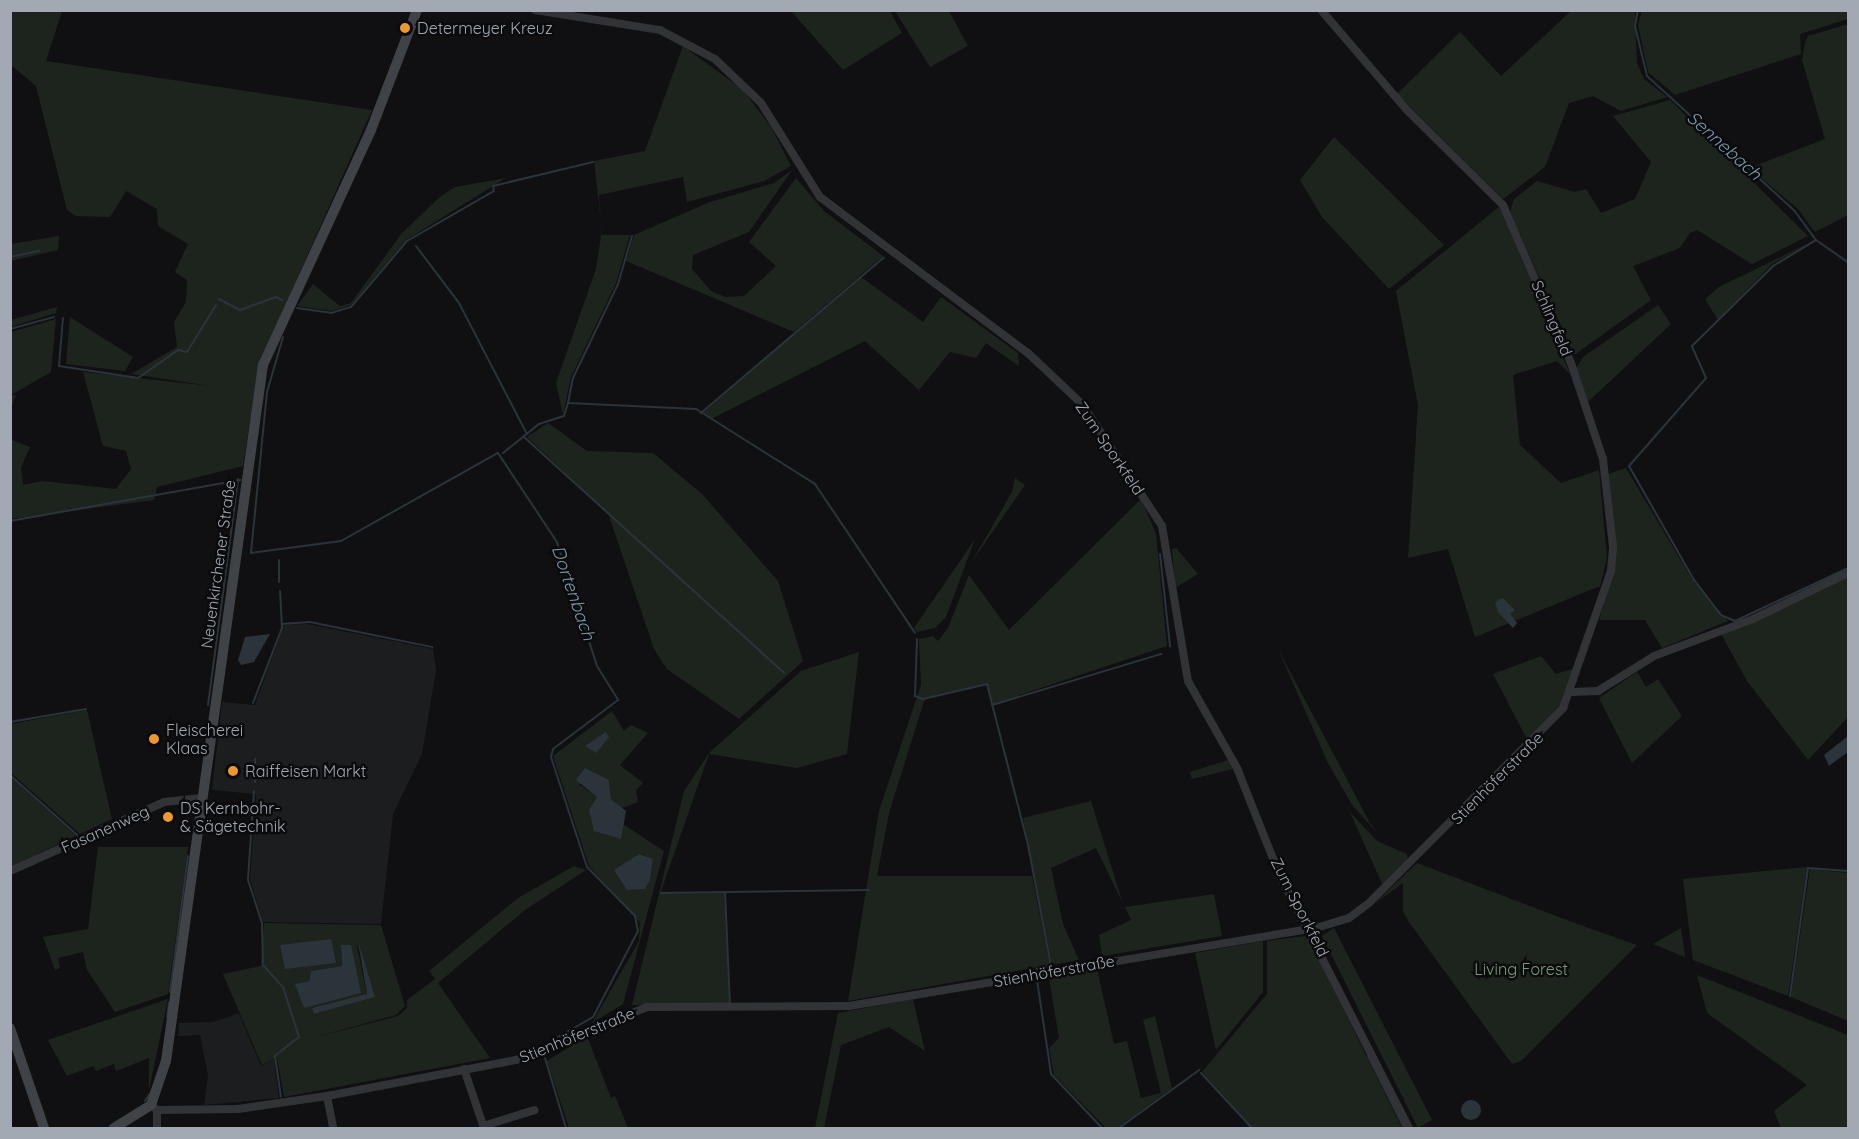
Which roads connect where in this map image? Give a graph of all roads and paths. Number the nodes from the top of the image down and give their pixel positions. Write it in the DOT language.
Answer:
graph roads {
  1 [pos="417,10"];
  2 [pos="535,10"];
  3 [pos="1321,10"];
  4 [pos="1848,573"];
  5 [pos="1572,692"];
  6 [pos="202,798"];
  7 [pos="10,871"];
  8 [pos="1308,928"];
  9 [pos="10,1028"];
  10 [pos="464,1069"];
  11 [pos="327,1096"];
  12 [pos="154,1108"];
  13 [pos="535,1110"];
  14 [pos="483,1127"];
  15 [pos="44,1128"];
  16 [pos="114,1128"];
  17 [pos="157,1128"];
  18 [pos="333,1128"];
  19 [pos="1409,1128"];
  1 -- 6 [label="street, Neuenkirchener Straße"];
  2 -- 8 [label="street, Zum Sporkfeld"];
  3 -- 5 [label="street, Schlingfeld"];
  4 -- 5 [label="street"];
  5 -- 8 [label="street, Stienhöferstraße"];
  6 -- 7 [label="street, Fasanenweg"];
  6 -- 12 [label="street, Neuenkirchener Straße"];
  8 -- 10 [label="street, Stienhöferstraße"];
  8 -- 19 [label="street, Zum Sporkfeld"];
  9 -- 15 [label="street"];
  10 -- 11 [label="street, Stienhöferstraße"];
  10 -- 14 [label="street"];
  11 -- 12 [label="street, Stienhöferstraße"];
  11 -- 18 [label="street"];
  12 -- 16 [label="street"];
  12 -- 17 [label="street"];
  13 -- 14 [label="street"];
}
